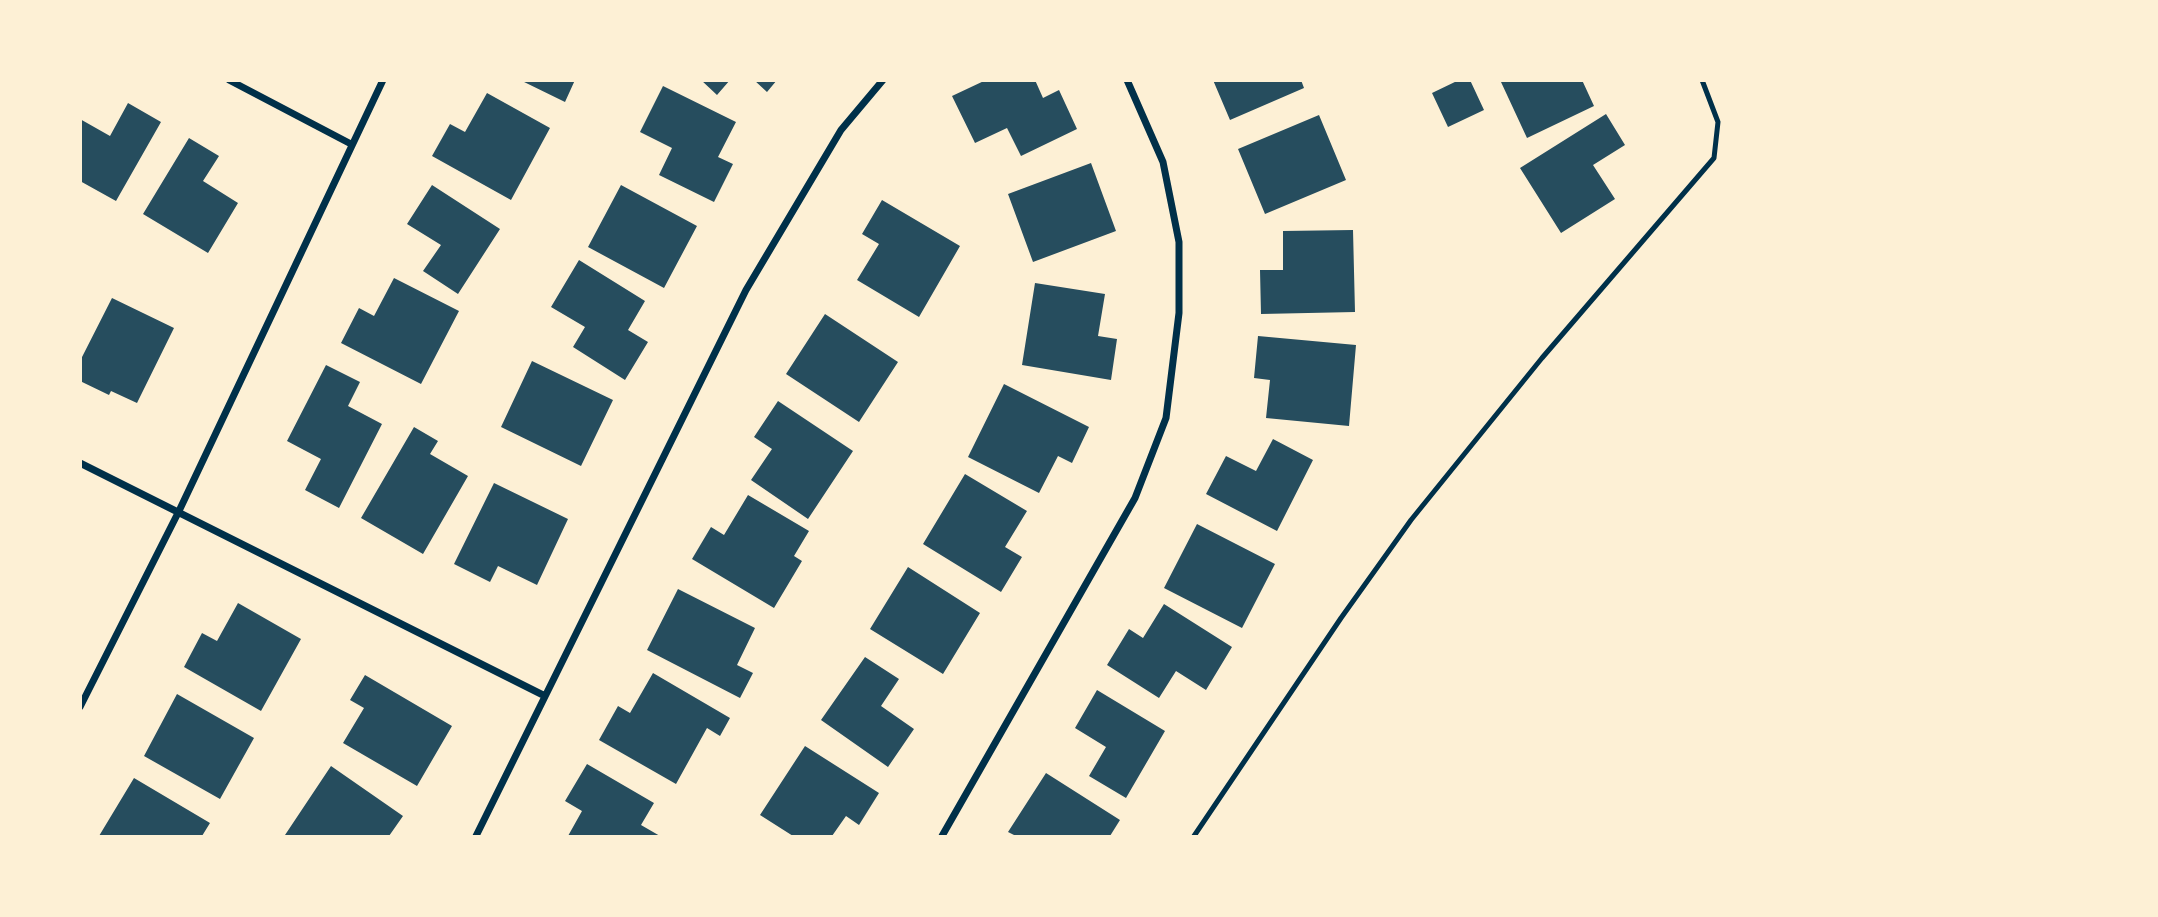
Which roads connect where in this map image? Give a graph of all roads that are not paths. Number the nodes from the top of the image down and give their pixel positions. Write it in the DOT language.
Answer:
graph roads {
  1 [pos="229,80"];
  2 [pos="383,80"];
  3 [pos="883,80"];
  4 [pos="1127,80"];
  5 [pos="1702,80"];
  6 [pos="351,144"];
  7 [pos="80,463"];
  8 [pos="179,511"];
  9 [pos="545,696"];
  10 [pos="80,707"];
  11 [pos="476,836"];
  12 [pos="942,836"];
  13 [pos="1194,836"];
  1 -- 6 [label="street"];
  2 -- 6 [label="street"];
  3 -- 9 [label="street"];
  4 -- 12 [label="street"];
  5 -- 13 [label="lane"];
  6 -- 8 [label="street"];
  7 -- 8 [label="street"];
  8 -- 9 [label="street"];
  8 -- 10 [label="street"];
  9 -- 11 [label="street"];
}
